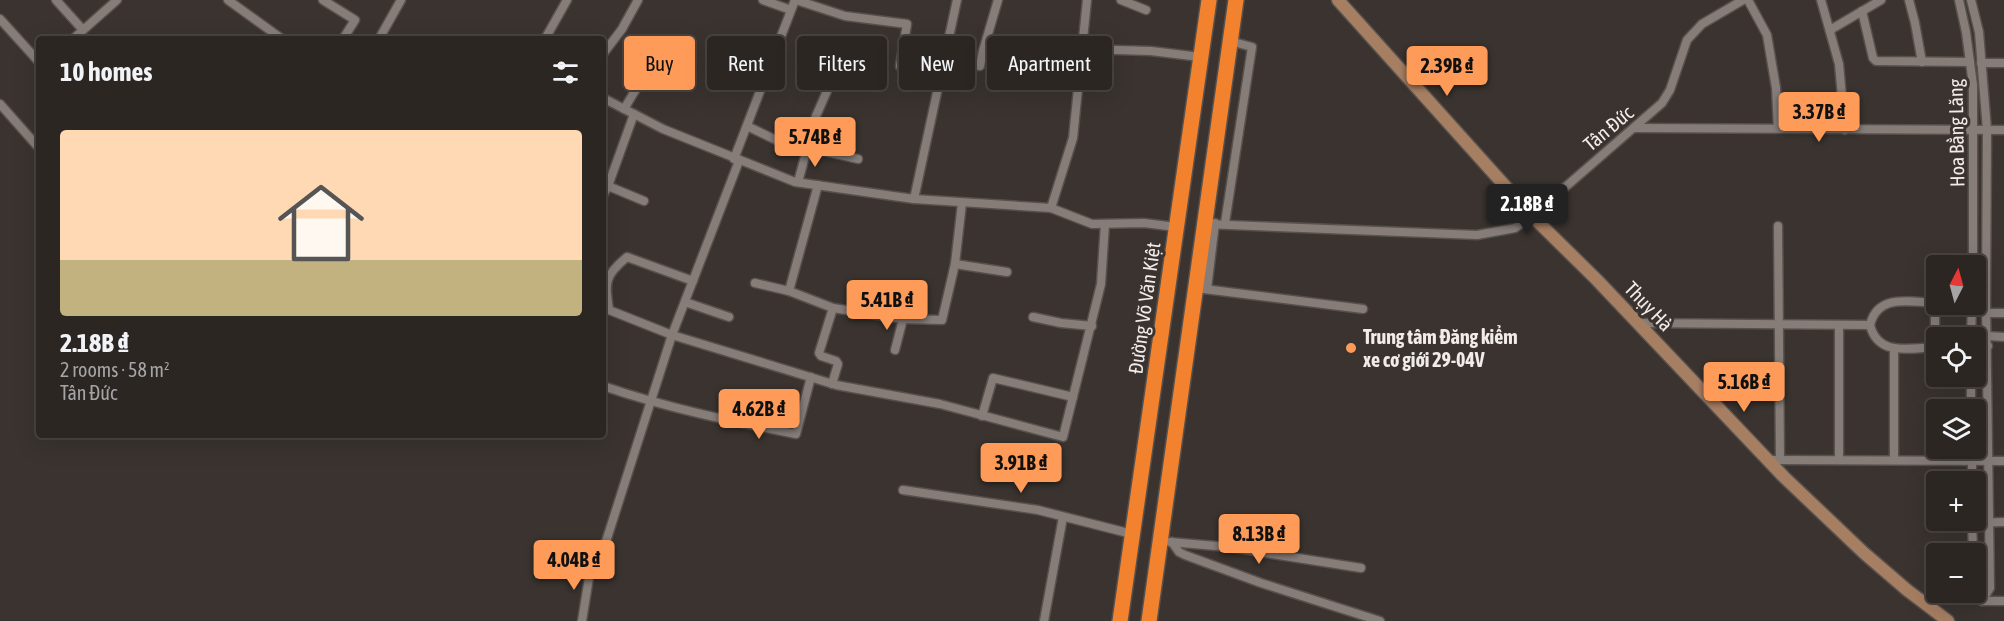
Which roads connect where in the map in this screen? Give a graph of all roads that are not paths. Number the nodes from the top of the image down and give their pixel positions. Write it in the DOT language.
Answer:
graph roads {
  1 [pos="56,0"];
  2 [pos="117,0"];
  3 [pos="228,0"];
  4 [pos="323,0"];
  5 [pos="401,0"];
  6 [pos="567,0"];
  7 [pos="638,0"];
  8 [pos="763,0"];
  9 [pos="795,0"];
  10 [pos="957,0"];
  11 [pos="998,0"];
  12 [pos="1087,0"];
  13 [pos="1120,0"];
  14 [pos="1209,0"];
  15 [pos="1236,0"];
  16 [pos="1743,0"];
  17 [pos="1748,0"];
  18 [pos="1821,0"];
  19 [pos="1881,0"];
  20 [pos="1909,0"];
  21 [pos="1959,0"];
  22 [pos="1971,0"];
  23 [pos="1344,2"];
  24 [pos="791,10"];
  25 [pos="1146,10"];
  26 [pos="1862,11"];
  27 [pos="0,18"];
  28 [pos="83,30"];
  29 [pos="1830,30"];
  30 [pos="76,36"];
  31 [pos="278,36"];
  32 [pos="345,36"];
  33 [pos="381,36"];
  34 [pos="547,36"];
  35 [pos="905,36"];
  36 [pos="950,36"];
  37 [pos="1083,36"];
  38 [pos="1230,41"];
  39 [pos="606,50"];
  40 [pos="1112,50"];
  41 [pos="1200,57"];
  42 [pos="36,59"];
  43 [pos="1922,62"];
  44 [pos="1970,62"];
  45 [pos="1981,63"];
  46 [pos="2004,63"];
  47 [pos="975,65"];
  48 [pos="636,90"];
  49 [pos="828,90"];
  50 [pos="938,90"];
  51 [pos="1078,90"];
  52 [pos="606,100"];
  53 [pos="0,104"];
  54 [pos="624,109"];
  55 [pos="634,114"];
  56 [pos="747,126"];
  57 [pos="1634,128"];
  58 [pos="1778,128"];
  59 [pos="1845,130"];
  60 [pos="1974,130"];
  61 [pos="1986,130"];
  62 [pos="2004,130"];
  63 [pos="36,145"];
  64 [pos="806,148"];
  65 [pos="858,159"];
  66 [pos="737,160"];
  67 [pos="798,182"];
  68 [pos="818,185"];
  69 [pos="608,186"];
  70 [pos="606,190"];
  71 [pos="914,199"];
  72 [pos="644,201"];
  73 [pos="962,203"];
  74 [pos="1051,208"];
  75 [pos="1532,216"];
  76 [pos="1210,223"];
  77 [pos="1226,223"];
  78 [pos="1105,224"];
  79 [pos="1778,226"];
  80 [pos="1176,227"];
  81 [pos="1973,255"];
  82 [pos="1986,255"];
  83 [pos="955,264"];
  84 [pos="1007,272"];
  85 [pos="693,281"];
  86 [pos="755,283"];
  87 [pos="1201,289"];
  88 [pos="789,291"];
  89 [pos="685,302"];
  90 [pos="1926,303"];
  91 [pos="1986,303"];
  92 [pos="833,308"];
  93 [pos="1363,309"];
  94 [pos="1987,313"];
  95 [pos="2004,313"];
  96 [pos="729,317"];
  97 [pos="1033,317"];
  98 [pos="903,319"];
  99 [pos="1639,323"];
  100 [pos="1778,324"];
  101 [pos="1839,325"];
  102 [pos="1870,325"];
  103 [pos="1092,326"];
  104 [pos="672,335"];
  105 [pos="2004,337"];
  106 [pos="1988,341"];
  107 [pos="1926,347"];
  108 [pos="1894,348"];
  109 [pos="895,350"];
  110 [pos="811,377"];
  111 [pos="832,384"];
  112 [pos="606,387"];
  113 [pos="1073,397"];
  114 [pos="650,402"];
  115 [pos="982,416"];
  116 [pos="1774,460"];
  117 [pos="1839,460"];
  118 [pos="1894,460"];
  119 [pos="1972,460"];
  120 [pos="1989,461"];
  121 [pos="2004,461"];
  122 [pos="1972,471"];
  123 [pos="903,490"];
  124 [pos="1063,517"];
  125 [pos="1988,522"];
  126 [pos="2004,522"];
  127 [pos="1132,534"];
  128 [pos="1166,541"];
  129 [pos="1361,568"];
  130 [pos="1986,595"];
  131 [pos="2004,601"];
  132 [pos="1986,602"];
  133 [pos="582,621"];
  134 [pos="1044,621"];
  135 [pos="1120,621"];
  136 [pos="1149,621"];
  137 [pos="1380,621"];
  138 [pos="1948,621"];
  1 -- 28 [label="street"];
  2 -- 28 [label="street"];
  3 -- 31 [label="street"];
  4 -- 32 [label="street"];
  5 -- 33 [label="street"];
  6 -- 34 [label="street"];
  7 -- 39 [label="street"];
  8 -- 24 [label="street"];
  9 -- 24 [label="street"];
  9 -- 35 [label="street"];
  10 -- 36 [label="street"];
  11 -- 47 [label="street"];
  12 -- 37 [label="street"];
  13 -- 25 [label="street"];
  14 -- 41 [label="highway, Đường Võ Văn Kiệt"];
  15 -- 38 [label="highway"];
  16 -- 57 [label="street, Tân Đức"];
  17 -- 58 [label="street"];
  18 -- 29 [label="street"];
  19 -- 26 [label="street"];
  20 -- 43 [label="street"];
  21 -- 44 [label="street, Hoa Bằng Lăng"];
  22 -- 45 [label="street, Hoa Bằng Lăng"];
  23 -- 75 [label="street, Thụy Hà"];
  24 -- 56 [label="street"];
  26 -- 29 [label="street"];
  26 -- 43 [label="street"];
  27 -- 42 [label="street"];
  28 -- 30 [label="street"];
  29 -- 59 [label="street"];
  38 -- 76 [label="highway"];
  38 -- 77 [label="street"];
  40 -- 41 [label="street"];
  41 -- 80 [label="highway, Đường Võ Văn Kiệt"];
  43 -- 44 [label="street"];
  44 -- 60 [label="street, Hoa Bằng Lăng"];
  45 -- 46 [label="street"];
  45 -- 61 [label="street, Hoa Bằng Lăng"];
  48 -- 54 [label="street"];
  49 -- 64 [label="street"];
  50 -- 71 [label="street"];
  51 -- 74 [label="street"];
  52 -- 54 [label="street"];
  53 -- 63 [label="street"];
  54 -- 55 [label="street"];
  55 -- 66 [label="street"];
  55 -- 69 [label="street"];
  56 -- 64 [label="street"];
  56 -- 66 [label="street"];
  57 -- 58 [label="street"];
  57 -- 75 [label="street, Tân Đức"];
  58 -- 59 [label="street"];
  59 -- 60 [label="street"];
  60 -- 61 [label="street"];
  60 -- 81 [label="street, Hoa Bằng Lăng"];
  61 -- 62 [label="street"];
  61 -- 82 [label="street, Hoa Bằng Lăng"];
  64 -- 65 [label="street"];
  64 -- 67 [label="street"];
  66 -- 67 [label="street"];
  66 -- 85 [label="street"];
  67 -- 68 [label="street"];
  68 -- 71 [label="street"];
  68 -- 88 [label="street"];
  69 -- 70 [label="street"];
  69 -- 72 [label="street"];
  71 -- 73 [label="street"];
  73 -- 74 [label="street"];
  73 -- 83 [label="street"];
  74 -- 78 [label="street"];
  75 -- 77 [label="street, Tân Đức"];
  75 -- 99 [label="street, Thụy Hà"];
  76 -- 77 [label="street, Tân Đức"];
  76 -- 87 [label="highway"];
  78 -- 80 [label="street"];
  78 -- 103 [label="street"];
  79 -- 100 [label="street"];
  80 -- 127 [label="highway, Đường Võ Văn Kiệt"];
  83 -- 84 [label="street"];
  83 -- 98 [label="street"];
  85 -- 89 [label="street"];
  85 -- 104 [label="street"];
  86 -- 88 [label="street"];
  87 -- 93 [label="street"];
  87 -- 128 [label="highway"];
  88 -- 92 [label="street"];
  89 -- 96 [label="street"];
  89 -- 104 [label="street"];
  90 -- 102 [label="street"];
  91 -- 94 [label="street, Hoa Bằng Lăng"];
  92 -- 98 [label="street"];
  92 -- 111 [label="street"];
  94 -- 95 [label="street"];
  94 -- 106 [label="street, Hoa Bằng Lăng"];
  97 -- 103 [label="street"];
  98 -- 109 [label="street"];
  99 -- 100 [label="street"];
  99 -- 116 [label="street, Thụy Hà"];
  100 -- 101 [label="street"];
  100 -- 116 [label="street"];
  101 -- 102 [label="street"];
  101 -- 117 [label="street"];
  102 -- 108 [label="street"];
  103 -- 113 [label="street"];
  104 -- 110 [label="street"];
  104 -- 114 [label="street"];
  105 -- 106 [label="street"];
  106 -- 120 [label="street, Hoa Bằng Lăng"];
  107 -- 108 [label="street"];
  108 -- 118 [label="street"];
  110 -- 111 [label="street"];
  110 -- 114 [label="street"];
  111 -- 115 [label="street"];
  112 -- 114 [label="street"];
  113 -- 115 [label="street"];
  113 -- 115 [label="street"];
  114 -- 133 [label="street"];
  116 -- 117 [label="street"];
  116 -- 138 [label="street, Thụy Hà"];
  117 -- 118 [label="street"];
  118 -- 119 [label="street"];
  119 -- 120 [label="street"];
  119 -- 122 [label="street"];
  120 -- 121 [label="street"];
  120 -- 125 [label="street, Hoa Bằng Lăng"];
  123 -- 124 [label="street"];
  124 -- 127 [label="street"];
  124 -- 134 [label="street"];
  125 -- 126 [label="street"];
  125 -- 130 [label="street, Hoa Bằng Lăng"];
  127 -- 135 [label="highway, Đường Võ Văn Kiệt"];
  128 -- 129 [label="street"];
  128 -- 136 [label="highway"];
  128 -- 137 [label="street"];
  131 -- 132 [label="street"];
}
